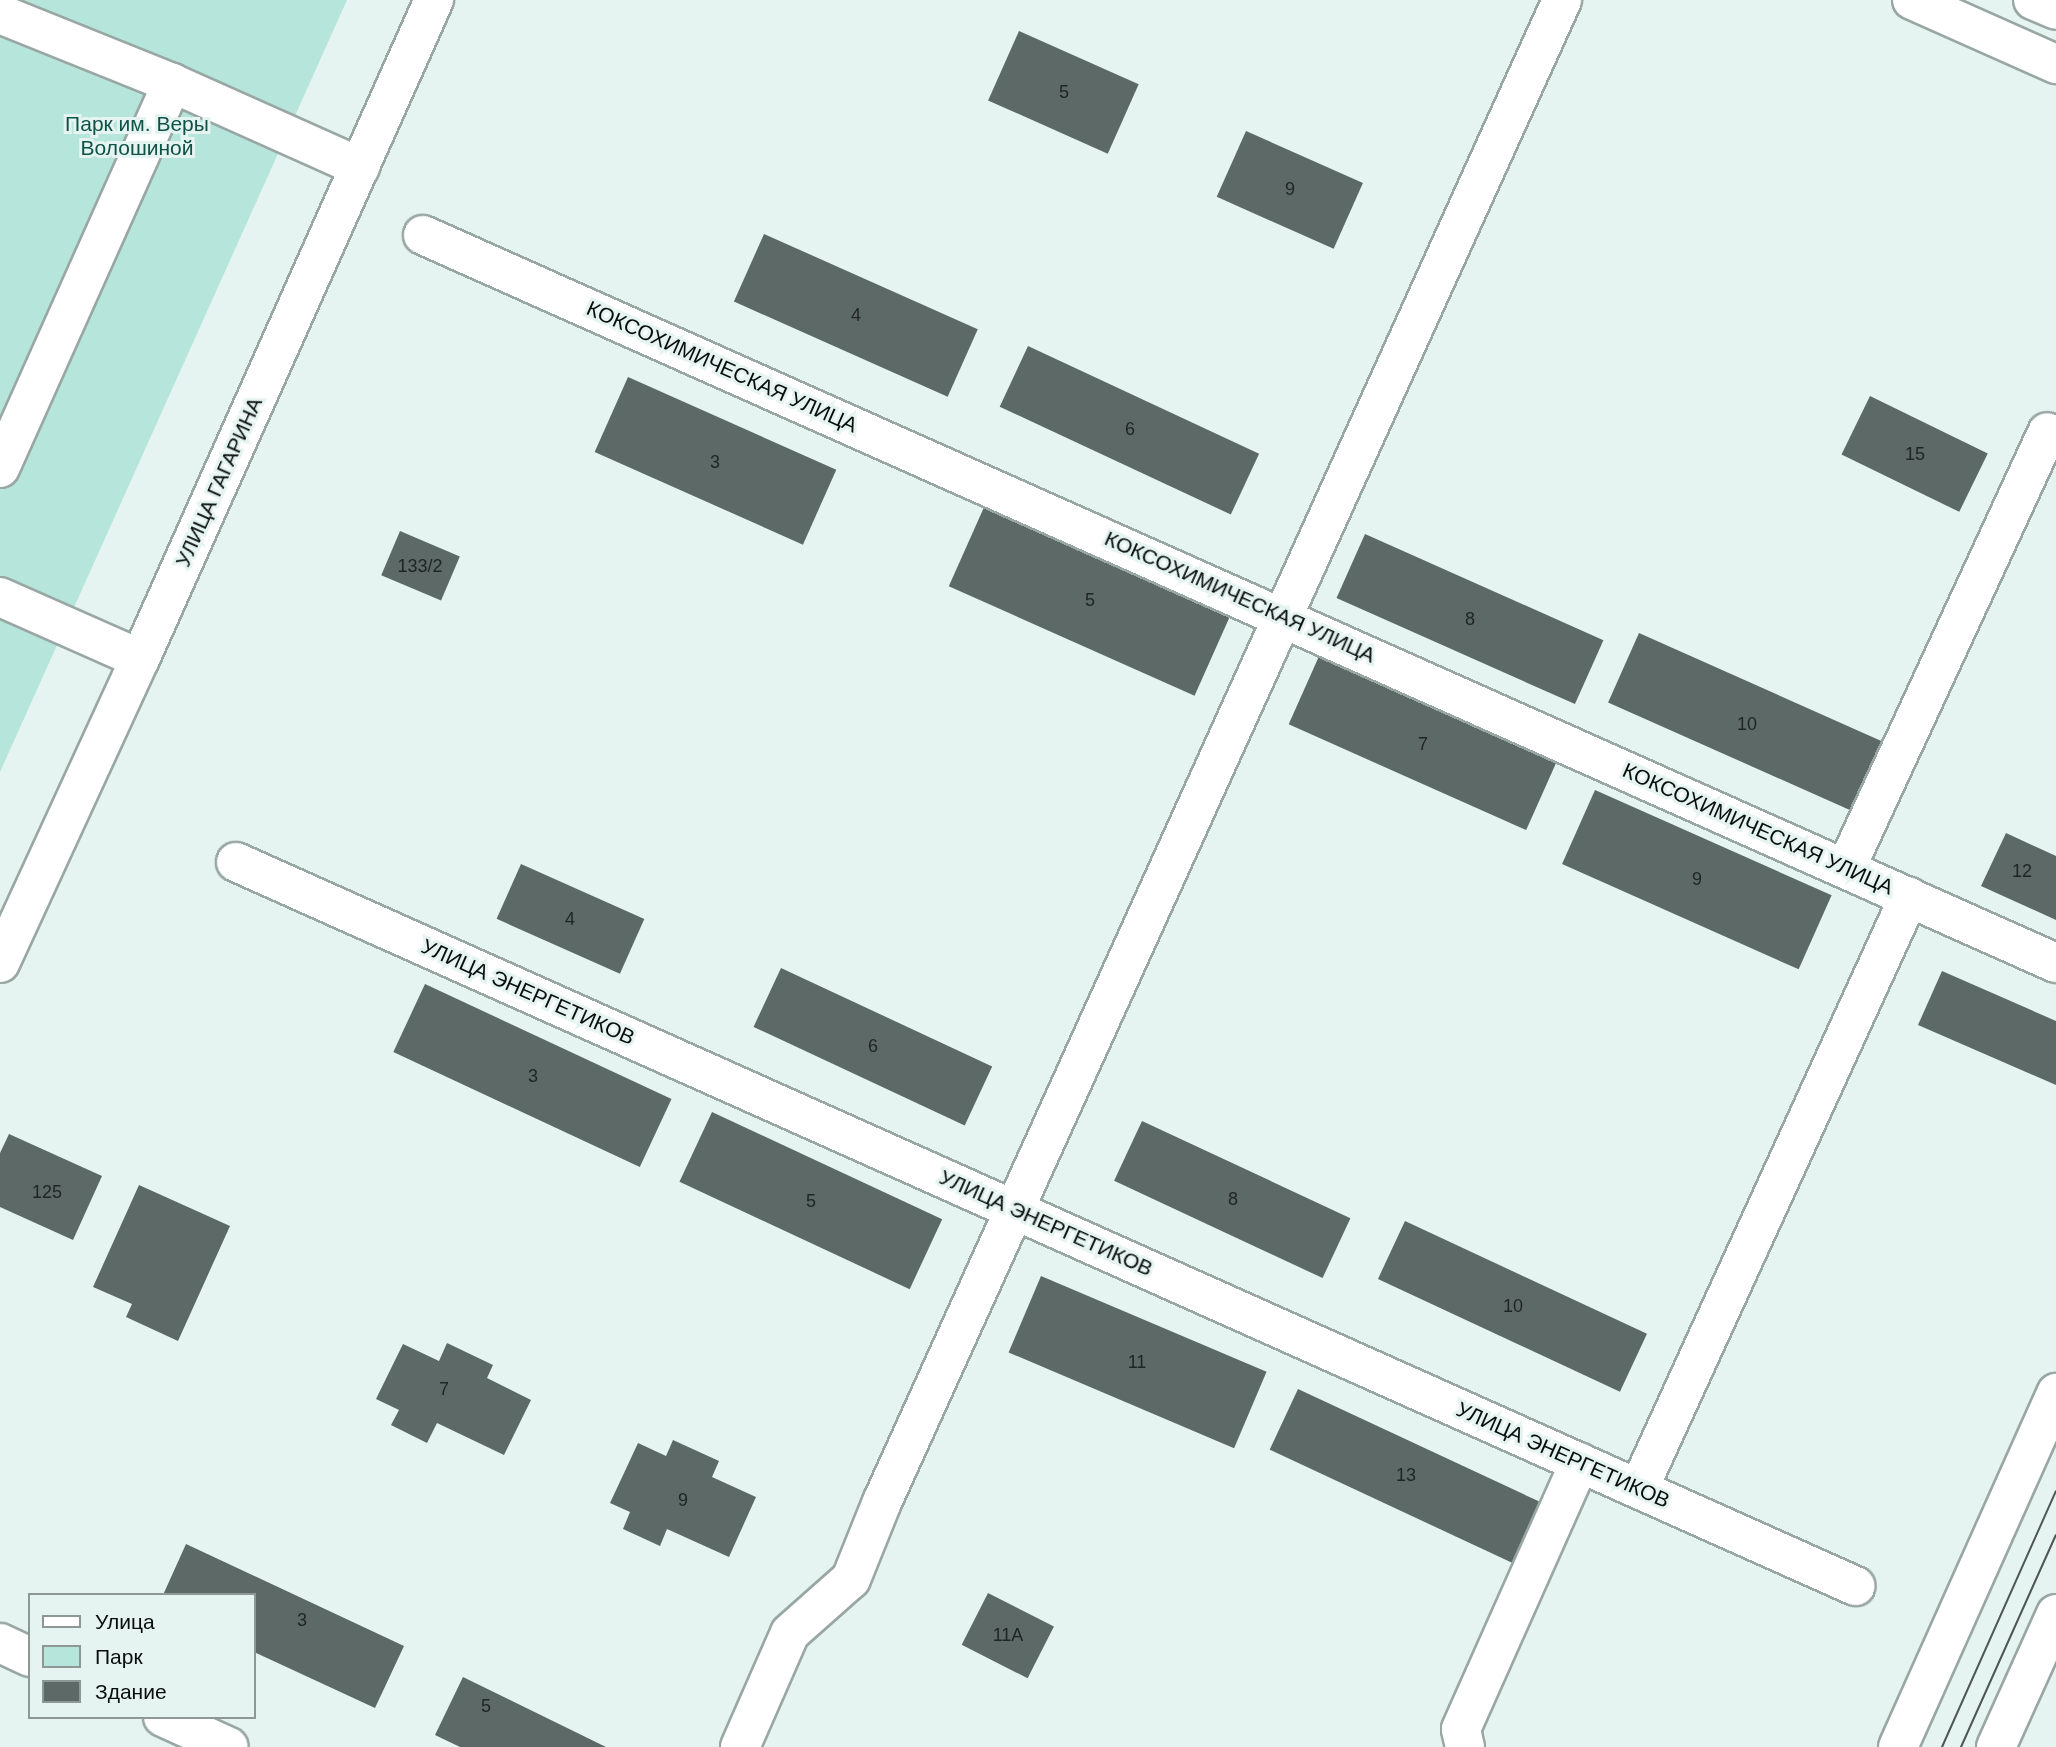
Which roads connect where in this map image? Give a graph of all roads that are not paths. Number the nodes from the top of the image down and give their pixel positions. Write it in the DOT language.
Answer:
graph roads {
  1 [pos="434,0"];
  2 [pos="1562,0"];
  3 [pos="1912,0"];
  4 [pos="2033,0"];
  5 [pos="2056,10"];
  6 [pos="0,14"];
  7 [pos="2056,64"];
  8 [pos="172,83"];
  9 [pos="360,167"];
  10 [pos="423,235"];
  11 [pos="2047,432"];
  12 [pos="0,468"];
  13 [pos="0,597"];
  14 [pos="1283,616"];
  15 [pos="140,659"];
  16 [pos="236,862"];
  17 [pos="1846,868"];
  18 [pos="1909,897"];
  19 [pos="0,963"];
  20 [pos="2056,963"];
  21 [pos="1015,1210"];
  22 [pos="2056,1393"];
  23 [pos="1580,1462"];
  24 [pos="1639,1488"];
  25 [pos="1855,1586"];
  26 [pos="2056,1614"];
  27 [pos="0,1643"];
  28 [pos="28,1656"];
  29 [pos="167,1719"];
  30 [pos="229,1747"];
  31 [pos="740,1747"];
  32 [pos="1465,1747"];
  33 [pos="1898,1747"];
  34 [pos="1996,1747"];
  1 -- 9 [label="street, УЛИЦА ГАГАРИНА"];
  2 -- 14 [label="street"];
  3 -- 7 [label="street"];
  4 -- 5 [label="street"];
  6 -- 8 [label="street"];
  8 -- 9 [label="street"];
  8 -- 12 [label="street"];
  9 -- 15 [label="street, УЛИЦА ГАГАРИНА"];
  10 -- 14 [label="street, КОКСОХИМИЧЕСКАЯ УЛИЦА"];
  11 -- 17 [label="street"];
  13 -- 15 [label="street"];
  14 -- 17 [label="street, КОКСОХИМИЧЕСКАЯ УЛИЦА"];
  14 -- 21 [label="street"];
  15 -- 19 [label="street, УЛИЦА ГАГАРИНА"];
  16 -- 21 [label="street, УЛИЦА ЭНЕРГЕТИКОВ"];
  17 -- 18 [label="street, КОКСОХИМИЧЕСКАЯ УЛИЦА"];
  18 -- 20 [label="street, КОКСОХИМИЧЕСКАЯ УЛИЦА"];
  18 -- 24 [label="street"];
  21 -- 23 [label="street, УЛИЦА ЭНЕРГЕТИКОВ"];
  21 -- 31 [label="street"];
  22 -- 33 [label="street"];
  23 -- 24 [label="street, УЛИЦА ЭНЕРГЕТИКОВ"];
  23 -- 32 [label="street"];
  24 -- 25 [label="street, УЛИЦА ЭНЕРГЕТИКОВ"];
  26 -- 34 [label="street"];
  27 -- 28 [label="street"];
  29 -- 30 [label="street"];
}
